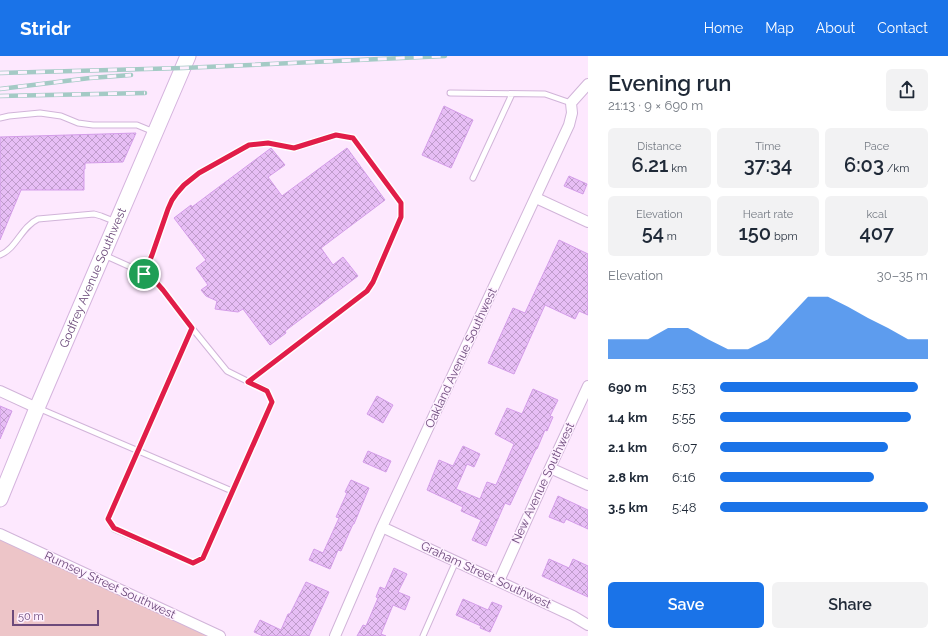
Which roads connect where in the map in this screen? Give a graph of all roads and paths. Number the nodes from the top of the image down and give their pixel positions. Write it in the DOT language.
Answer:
graph roads {
  1 [pos="188,56"];
  2 [pos="588,84"];
  3 [pos="450,93"];
  4 [pos="512,94"];
  5 [pos="571,103"];
  6 [pos="0,118"];
  7 [pos="155,133"];
  8 [pos="473,178"];
  9 [pos="536,198"];
  10 [pos="117,222"];
  11 [pos="588,222"];
  12 [pos="0,255"];
  13 [pos="103,255"];
  14 [pos="144,274"];
  15 [pos="192,328"];
  16 [pos="248,382"];
  17 [pos="588,386"];
  18 [pos="0,391"];
  19 [pos="585,402"];
  20 [pos="37,408"];
  21 [pos="138,451"];
  22 [pos="550,468"];
  23 [pos="588,485"];
  24 [pos="232,491"];
  25 [pos="0,499"];
  26 [pos="382,527"];
  27 [pos="0,534"];
  28 [pos="456,561"];
  29 [pos="499,581"];
  30 [pos="588,625"];
  31 [pos="220,636"];
  32 [pos="335,636"];
  33 [pos="424,636"];
  1 -- 7 [label="main road, Godfrey Avenue Southwest"];
  2 -- 5 [label="street"];
  3 -- 4 [label="lane"];
  4 -- 5 [label="lane"];
  4 -- 8 [label="lane"];
  5 -- 9 [label="street, Oakland Avenue Southwest"];
  6 -- 7 [label="lane"];
  7 -- 10 [label="main road, Godfrey Avenue Southwest"];
  9 -- 11 [label="street"];
  9 -- 26 [label="street, Oakland Avenue Southwest"];
  10 -- 12 [label="lane"];
  10 -- 13 [label="main road, Godfrey Avenue Southwest"];
  13 -- 14 [label="lane"];
  13 -- 20 [label="main road, Godfrey Avenue Southwest"];
  14 -- 15 [label="lane"];
  14 -- 16 [label="lane"];
  15 -- 16 [label="lane"];
  15 -- 21 [label="lane"];
  16 -- 24 [label="lane"];
  17 -- 19 [label="street, New Avenue Southwest"];
  18 -- 20 [label="street"];
  19 -- 22 [label="street, New Avenue Southwest"];
  20 -- 21 [label="lane"];
  20 -- 25 [label="main road, Godfrey Avenue Southwest"];
  21 -- 24 [label="lane"];
  21 -- 24 [label="lane"];
  22 -- 23 [label="street"];
  22 -- 29 [label="street, New Avenue Southwest"];
  26 -- 28 [label="street, Graham Street Southwest"];
  26 -- 32 [label="street, Oakland Avenue Southwest"];
  27 -- 31 [label="street, Rumsey Street Southwest"];
  28 -- 29 [label="street, Graham Street Southwest"];
  28 -- 33 [label="lane"];
  29 -- 30 [label="street, Graham Street Southwest"];
}
